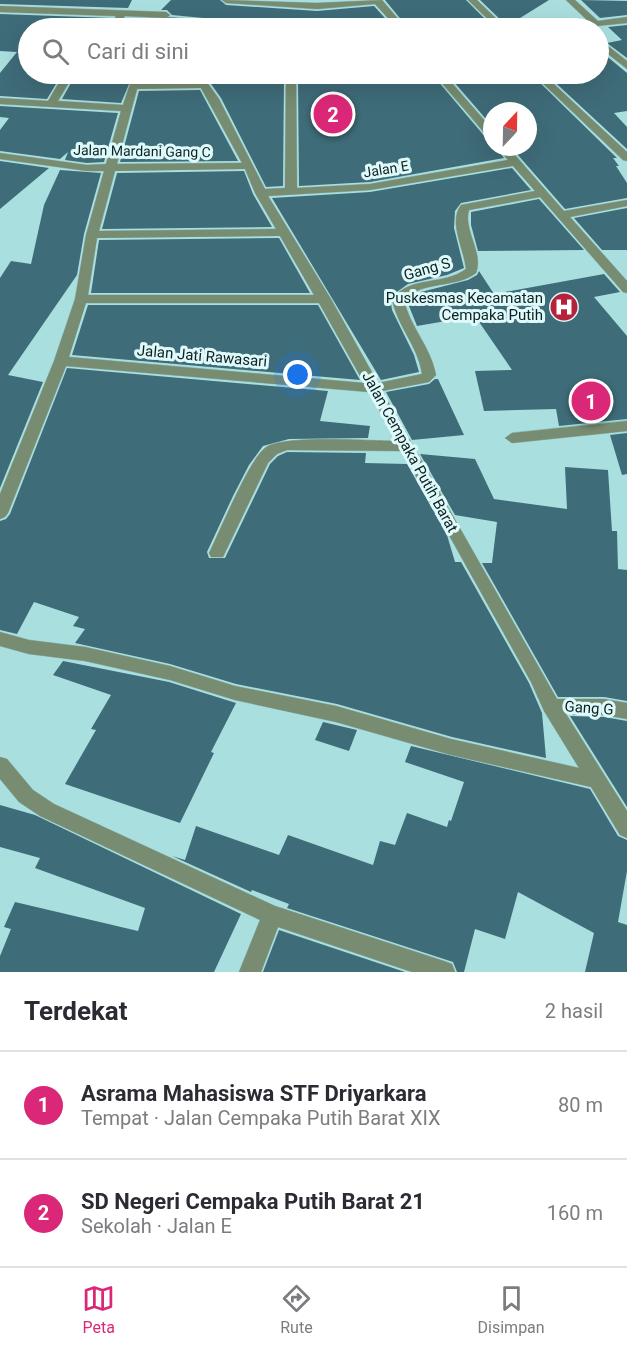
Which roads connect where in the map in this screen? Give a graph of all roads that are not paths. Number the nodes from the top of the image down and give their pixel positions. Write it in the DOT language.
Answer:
graph roads {
  1 [pos="226,0"];
  2 [pos="472,0"];
  3 [pos="570,0"];
  4 [pos="247,1"];
  5 [pos="377,1"];
  6 [pos="3,9"];
  7 [pos="123,12"];
  8 [pos="119,18"];
  9 [pos="167,18"];
  10 [pos="392,18"];
  11 [pos="491,18"];
  12 [pos="590,18"];
  13 [pos="627,20"];
  14 [pos="609,22"];
  15 [pos="609,50"];
  16 [pos="627,66"];
  17 [pos="63,84"];
  18 [pos="152,84"];
  19 [pos="204,84"];
  20 [pos="291,84"];
  21 [pos="448,84"];
  22 [pos="549,84"];
  23 [pos="0,101"];
  24 [pos="52,103"];
  25 [pos="128,108"];
  26 [pos="483,125"];
  27 [pos="0,156"];
  28 [pos="510,156"];
  29 [pos="627,158"];
  30 [pos="515,162"];
  31 [pos="249,166"];
  32 [pos="109,168"];
  33 [pos="291,191"];
  34 [pos="541,193"];
  35 [pos="261,194"];
  36 [pos="627,203"];
  37 [pos="560,215"];
  38 [pos="284,232"];
  39 [pos="92,235"];
  40 [pos="627,290"];
  41 [pos="81,299"];
  42 [pos="325,299"];
  43 [pos="61,361"];
  44 [pos="428,368"];
  45 [pos="375,388"];
  46 [pos="627,426"];
  47 [pos="513,438"];
  48 [pos="405,446"];
  49 [pos="0,513"];
  50 [pos="217,553"];
  51 [pos="0,639"];
  52 [pos="550,706"];
  53 [pos="627,711"];
  54 [pos="0,765"];
  55 [pos="598,780"];
  56 [pos="618,800"];
  57 [pos="627,829"];
  58 [pos="272,915"];
  59 [pos="250,972"];
  60 [pos="444,972"];
  1 -- 4 [label="street"];
  2 -- 11 [label="street"];
  3 -- 12 [label="street"];
  4 -- 5 [label="street"];
  5 -- 10 [label="street"];
  6 -- 7 [label="street"];
  7 -- 8 [label="street"];
  7 -- 9 [label="street"];
  13 -- 14 [label="street"];
  15 -- 16 [label="street"];
  17 -- 24 [label="street"];
  18 -- 25 [label="street"];
  19 -- 31 [label="street, Jalan Cempaka Putih Barat"];
  20 -- 33 [label="street"];
  21 -- 26 [label="street"];
  22 -- 29 [label="street"];
  23 -- 24 [label="street"];
  24 -- 25 [label="street"];
  25 -- 32 [label="street"];
  27 -- 32 [label="street, Jalan Mardani Gang C"];
  28 -- 30 [label="street"];
  30 -- 33 [label="street, Jalan E"];
  30 -- 34 [label="street"];
  31 -- 32 [label="street, Jalan Mardani Gang C"];
  31 -- 35 [label="street, Jalan Cempaka Putih Barat"];
  32 -- 39 [label="street"];
  33 -- 35 [label="street, Jalan E"];
  34 -- 37 [label="street"];
  34 -- 44 [label="street, Gang S"];
  35 -- 38 [label="street, Jalan Cempaka Putih Barat"];
  36 -- 37 [label="street"];
  37 -- 40 [label="street"];
  38 -- 39 [label="street"];
  38 -- 42 [label="street, Jalan Cempaka Putih Barat"];
  39 -- 41 [label="street"];
  41 -- 42 [label="street"];
  41 -- 43 [label="street"];
  42 -- 45 [label="street, Jalan Cempaka Putih Barat"];
  43 -- 45 [label="street, Jalan Jati Rawasari"];
  43 -- 49 [label="street"];
  44 -- 45 [label="street, Jalan Jati Rawasari"];
  45 -- 48 [label="street, Jalan Cempaka Putih Barat"];
  46 -- 47 [label="street"];
  48 -- 50 [label="street"];
  48 -- 52 [label="street, Jalan Cempaka Putih Barat"];
  51 -- 55 [label="street"];
  52 -- 53 [label="street, Gang G"];
  52 -- 55 [label="street, Jalan Cempaka Putih Barat"];
  54 -- 58 [label="street"];
  55 -- 56 [label="street, Jalan Cempaka Putih Barat"];
  56 -- 57 [label="street, Jalan Cempaka Putih Barat"];
  58 -- 59 [label="street"];
  58 -- 60 [label="street"];
}
